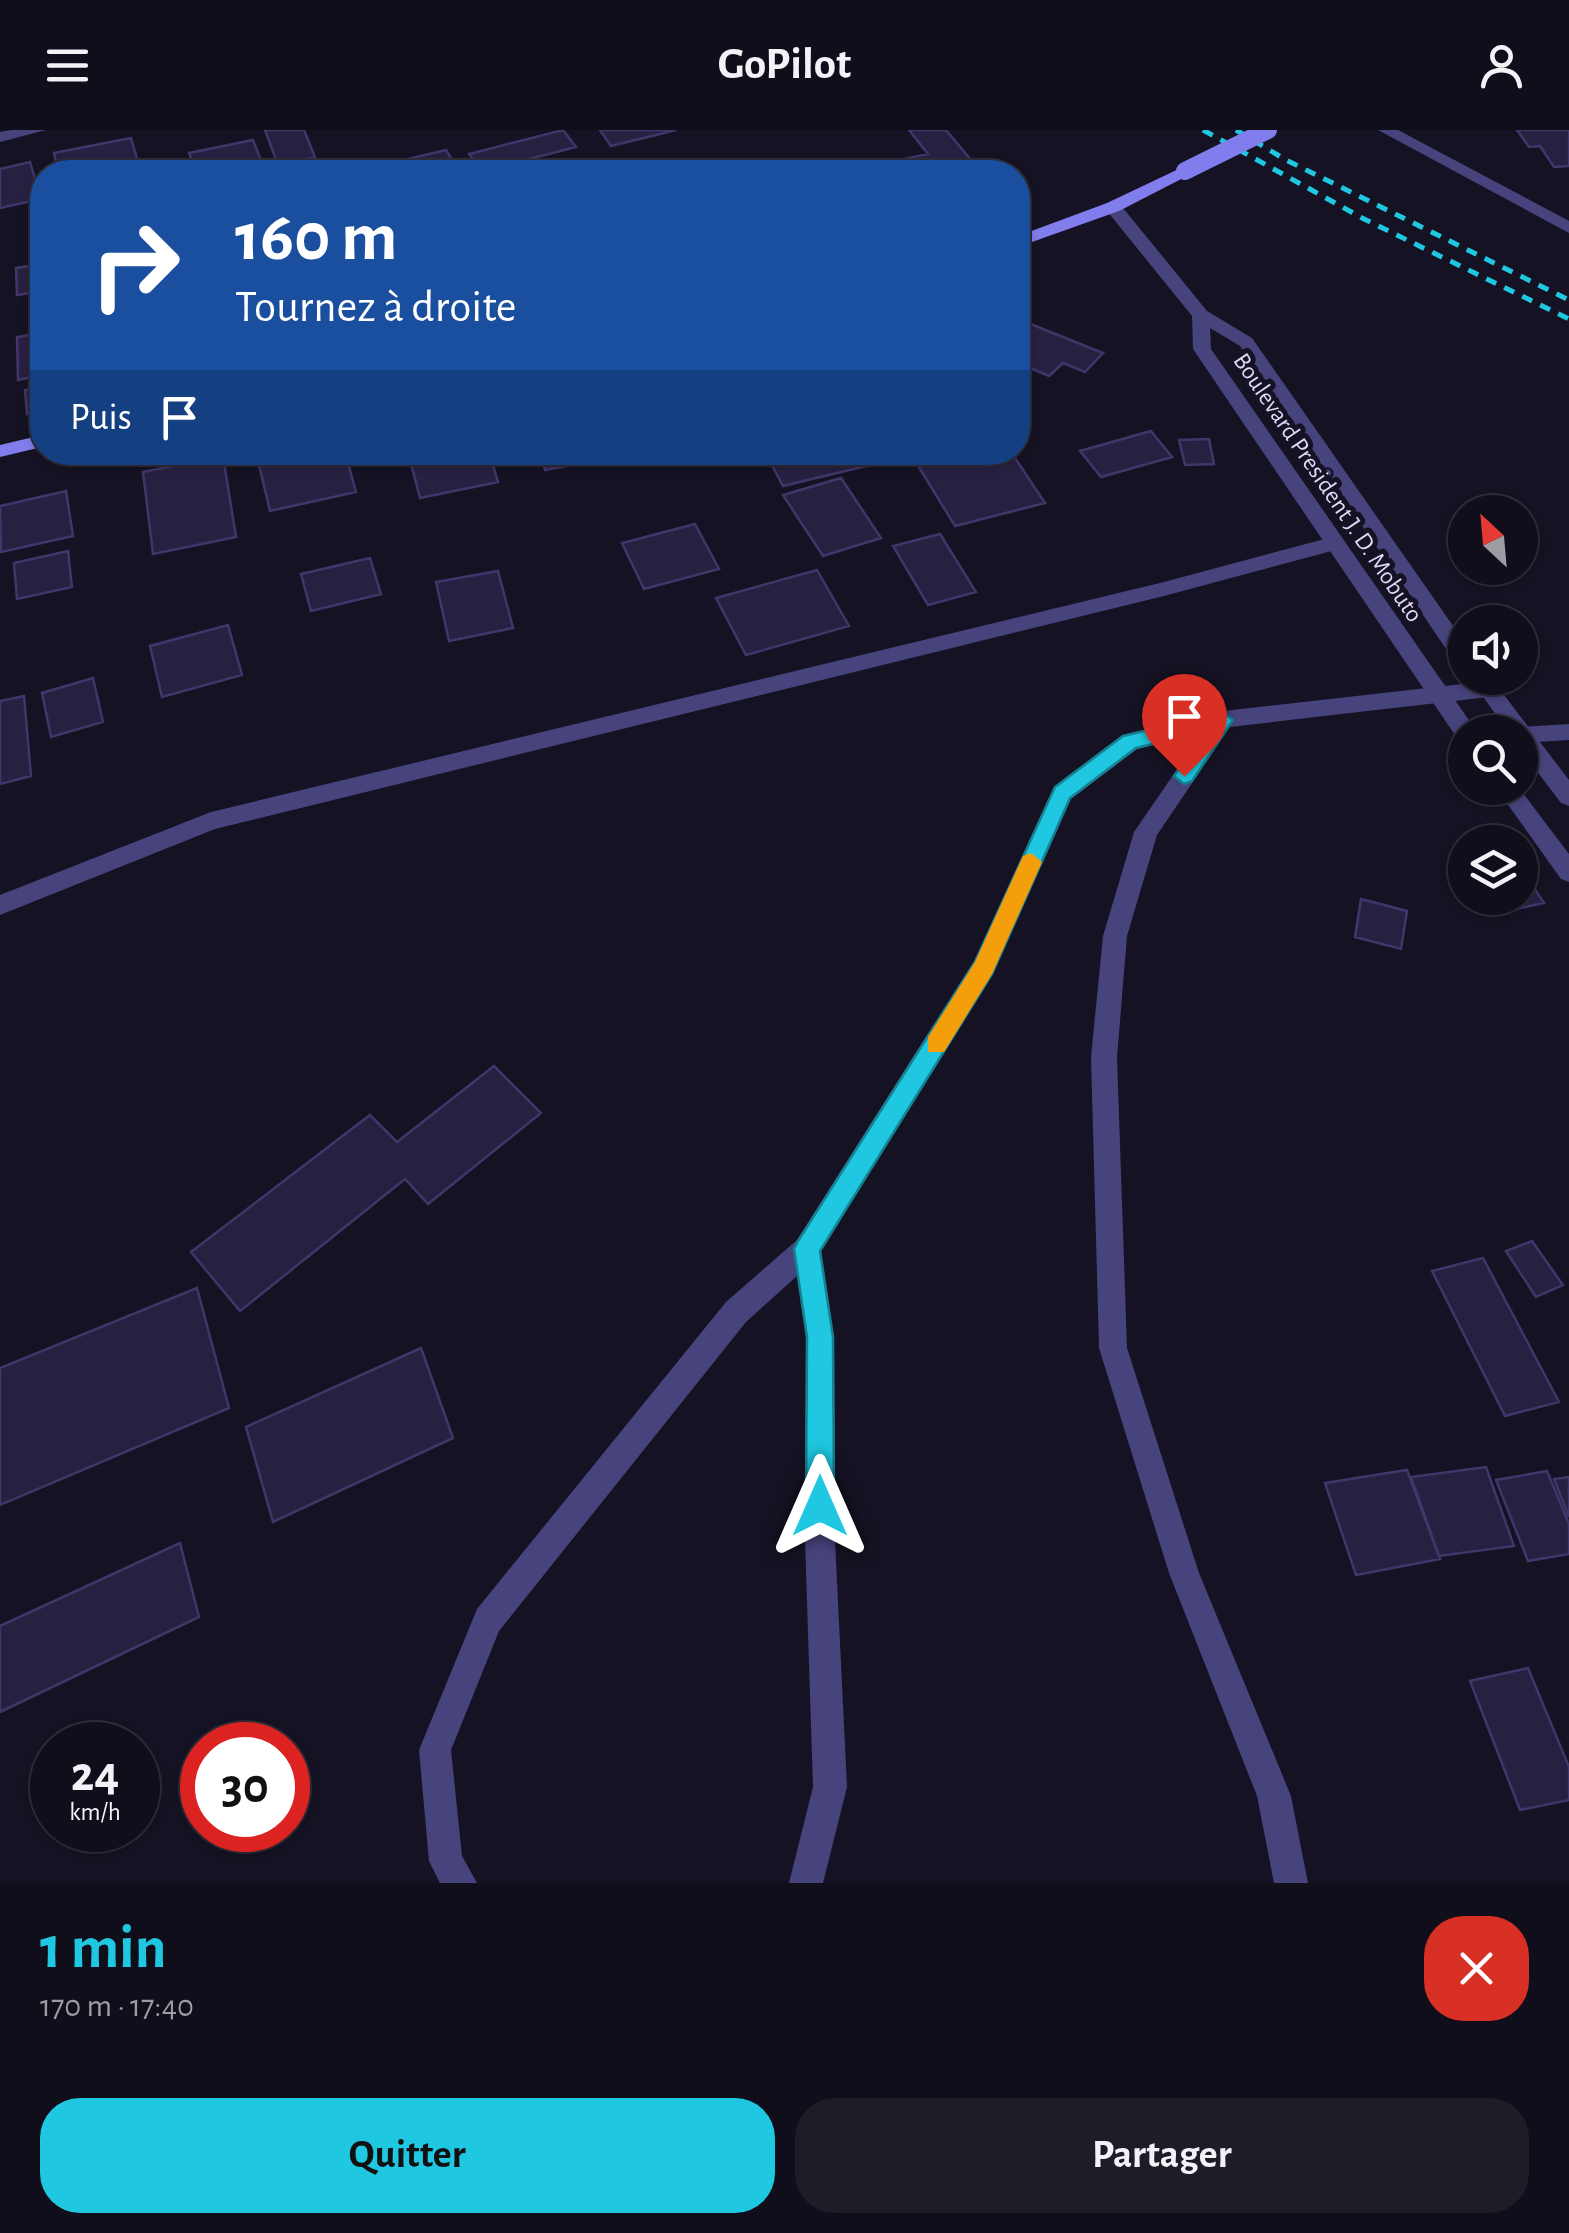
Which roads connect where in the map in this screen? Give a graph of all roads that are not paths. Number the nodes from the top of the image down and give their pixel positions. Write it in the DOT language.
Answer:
graph roads {
  1 [pos="38,130"];
  2 [pos="1268,130"];
  3 [pos="1386,130"];
  4 [pos="0,137"];
  5 [pos="1113,208"];
  6 [pos="1569,228"];
  7 [pos="1030,238"];
  8 [pos="1200,315"];
  9 [pos="30,444"];
  10 [pos="0,451"];
  11 [pos="1332,544"];
  12 [pos="1448,634"];
  13 [pos="1448,691"];
  14 [pos="1435,694"];
  15 [pos="1452,715"];
  16 [pos="1223,720"];
  17 [pos="1569,732"];
  18 [pos="1538,733"];
  19 [pos="1538,757"];
  20 [pos="1569,797"];
  21 [pos="1519,805"];
  22 [pos="1569,872"];
  23 [pos="0,904"];
  24 [pos="807,1249"];
  25 [pos="460,1883"];
  26 [pos="806,1883"];
  27 [pos="1291,1883"];
  1 -- 4 [label="street"];
  2 -- 5 [label="main road, bridge"];
  3 -- 6 [label="street"];
  5 -- 7 [label="main road"];
  5 -- 8 [label="street, Boulevard President J. D. Mobuto"];
  8 -- 11 [label="street, Boulevard President J. D. Mobuto"];
  8 -- 12 [label="street, Boulevard President J. D. Mobuto"];
  9 -- 10 [label="main road"];
  11 -- 14 [label="street, Boulevard President J. D. Mobuto"];
  11 -- 23 [label="street"];
  13 -- 14 [label="street"];
  14 -- 15 [label="street, Boulevard President J. D. Mobuto"];
  14 -- 16 [label="street"];
  16 -- 24 [label="street"];
  16 -- 27 [label="street"];
  17 -- 18 [label="street"];
  19 -- 20 [label="street"];
  21 -- 22 [label="street"];
  24 -- 25 [label="street"];
  24 -- 26 [label="street"];
}
